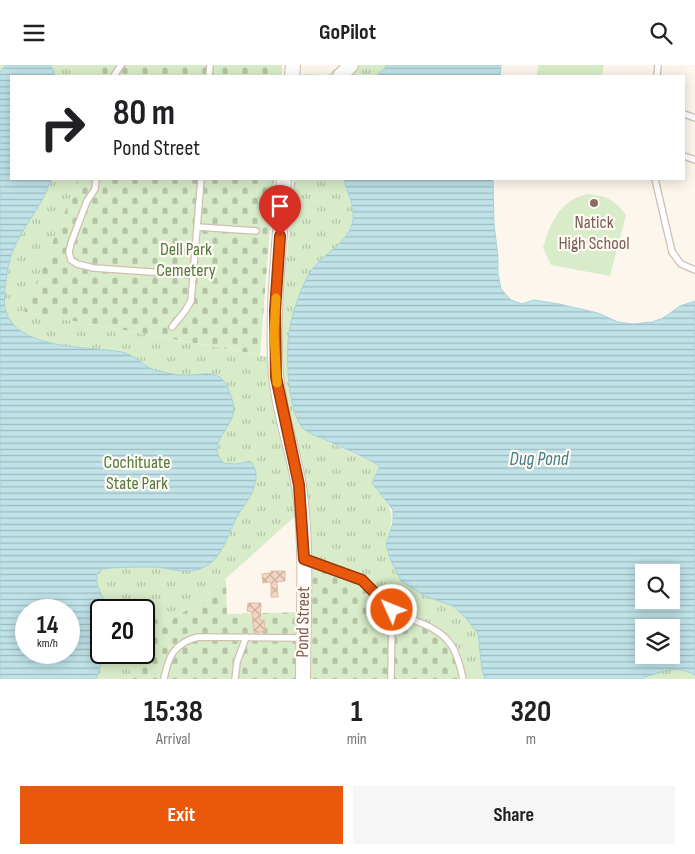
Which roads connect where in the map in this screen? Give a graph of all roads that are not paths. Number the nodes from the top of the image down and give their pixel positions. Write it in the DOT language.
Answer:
graph roads {
  1 [pos="351,65"];
  2 [pos="341,75"];
  3 [pos="96,180"];
  4 [pos="201,180"];
  5 [pos="284,180"];
  6 [pos="655,180"];
  7 [pos="198,227"];
  8 [pos="256,231"];
  9 [pos="695,270"];
  10 [pos="194,275"];
  11 [pos="172,327"];
  12 [pos="304,559"];
  13 [pos="392,610"];
  14 [pos="246,637"];
  15 [pos="303,638"];
  16 [pos="164,679"];
  17 [pos="235,679"];
  18 [pos="303,679"];
  19 [pos="391,679"];
  20 [pos="463,679"];
  1 -- 2 [label="street"];
  3 -- 10 [label="lane"];
  4 -- 7 [label="lane"];
  5 -- 12 [label="street, Pond Street"];
  6 -- 9 [label="lane"];
  7 -- 8 [label="lane"];
  7 -- 10 [label="lane"];
  10 -- 11 [label="lane"];
  12 -- 13 [label="lane"];
  12 -- 15 [label="street, Pond Street"];
  13 -- 19 [label="lane"];
  13 -- 20 [label="lane"];
  14 -- 15 [label="lane"];
  14 -- 16 [label="lane"];
  14 -- 17 [label="lane"];
  15 -- 18 [label="street, Pond Street"];
}
